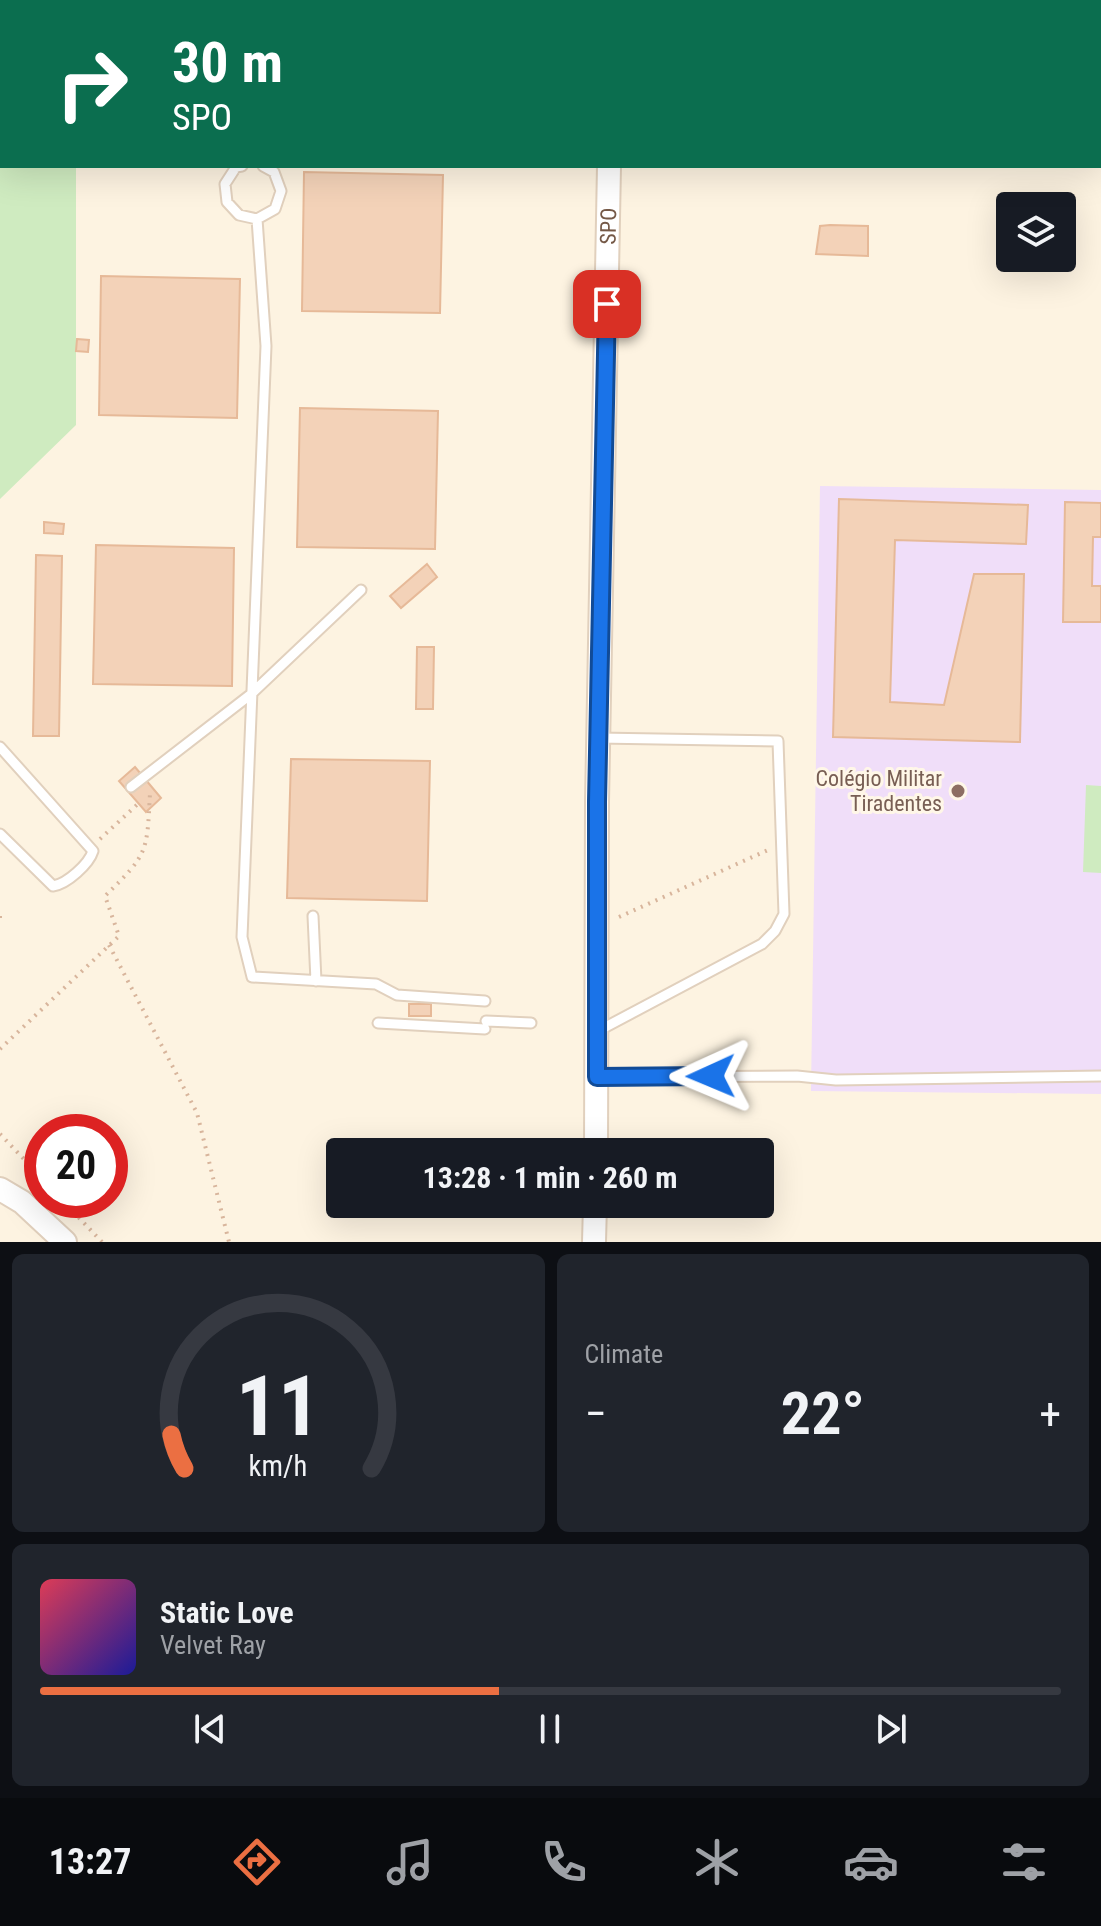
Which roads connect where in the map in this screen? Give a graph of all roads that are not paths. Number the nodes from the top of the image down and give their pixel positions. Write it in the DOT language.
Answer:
graph roads {
  1 [pos="235,168"];
  2 [pos="267,168"];
  3 [pos="609,168"];
  4 [pos="257,219"];
  5 [pos="361,590"];
  6 [pos="250,695"];
  7 [pos="598,738"];
  8 [pos="0,747"];
  9 [pos="131,787"];
  10 [pos="0,834"];
  11 [pos="313,916"];
  12 [pos="316,981"];
  13 [pos="485,1001"];
  14 [pos="378,1023"];
  15 [pos="531,1023"];
  16 [pos="597,1032"];
  17 [pos="1101,1076"];
  18 [pos="597,1077"];
  19 [pos="596,1138"];
  20 [pos="0,1189"];
  21 [pos="595,1218"];
  22 [pos="59,1240"];
  23 [pos="594,1242"];
  1 -- 4 [label="lane"];
  2 -- 4 [label="lane"];
  3 -- 7 [label="street, SPO"];
  4 -- 6 [label="lane"];
  5 -- 6 [label="lane"];
  6 -- 9 [label="lane"];
  6 -- 12 [label="lane"];
  7 -- 16 [label="street, SPO"];
  7 -- 16 [label="lane"];
  8 -- 10 [label="lane"];
  11 -- 12 [label="lane"];
  12 -- 13 [label="lane"];
  14 -- 15 [label="lane"];
  16 -- 18 [label="street, SPO"];
  17 -- 18 [label="lane"];
  18 -- 19 [label="street, SPO"];
  20 -- 22 [label="street"];
  21 -- 23 [label="street"];
}
